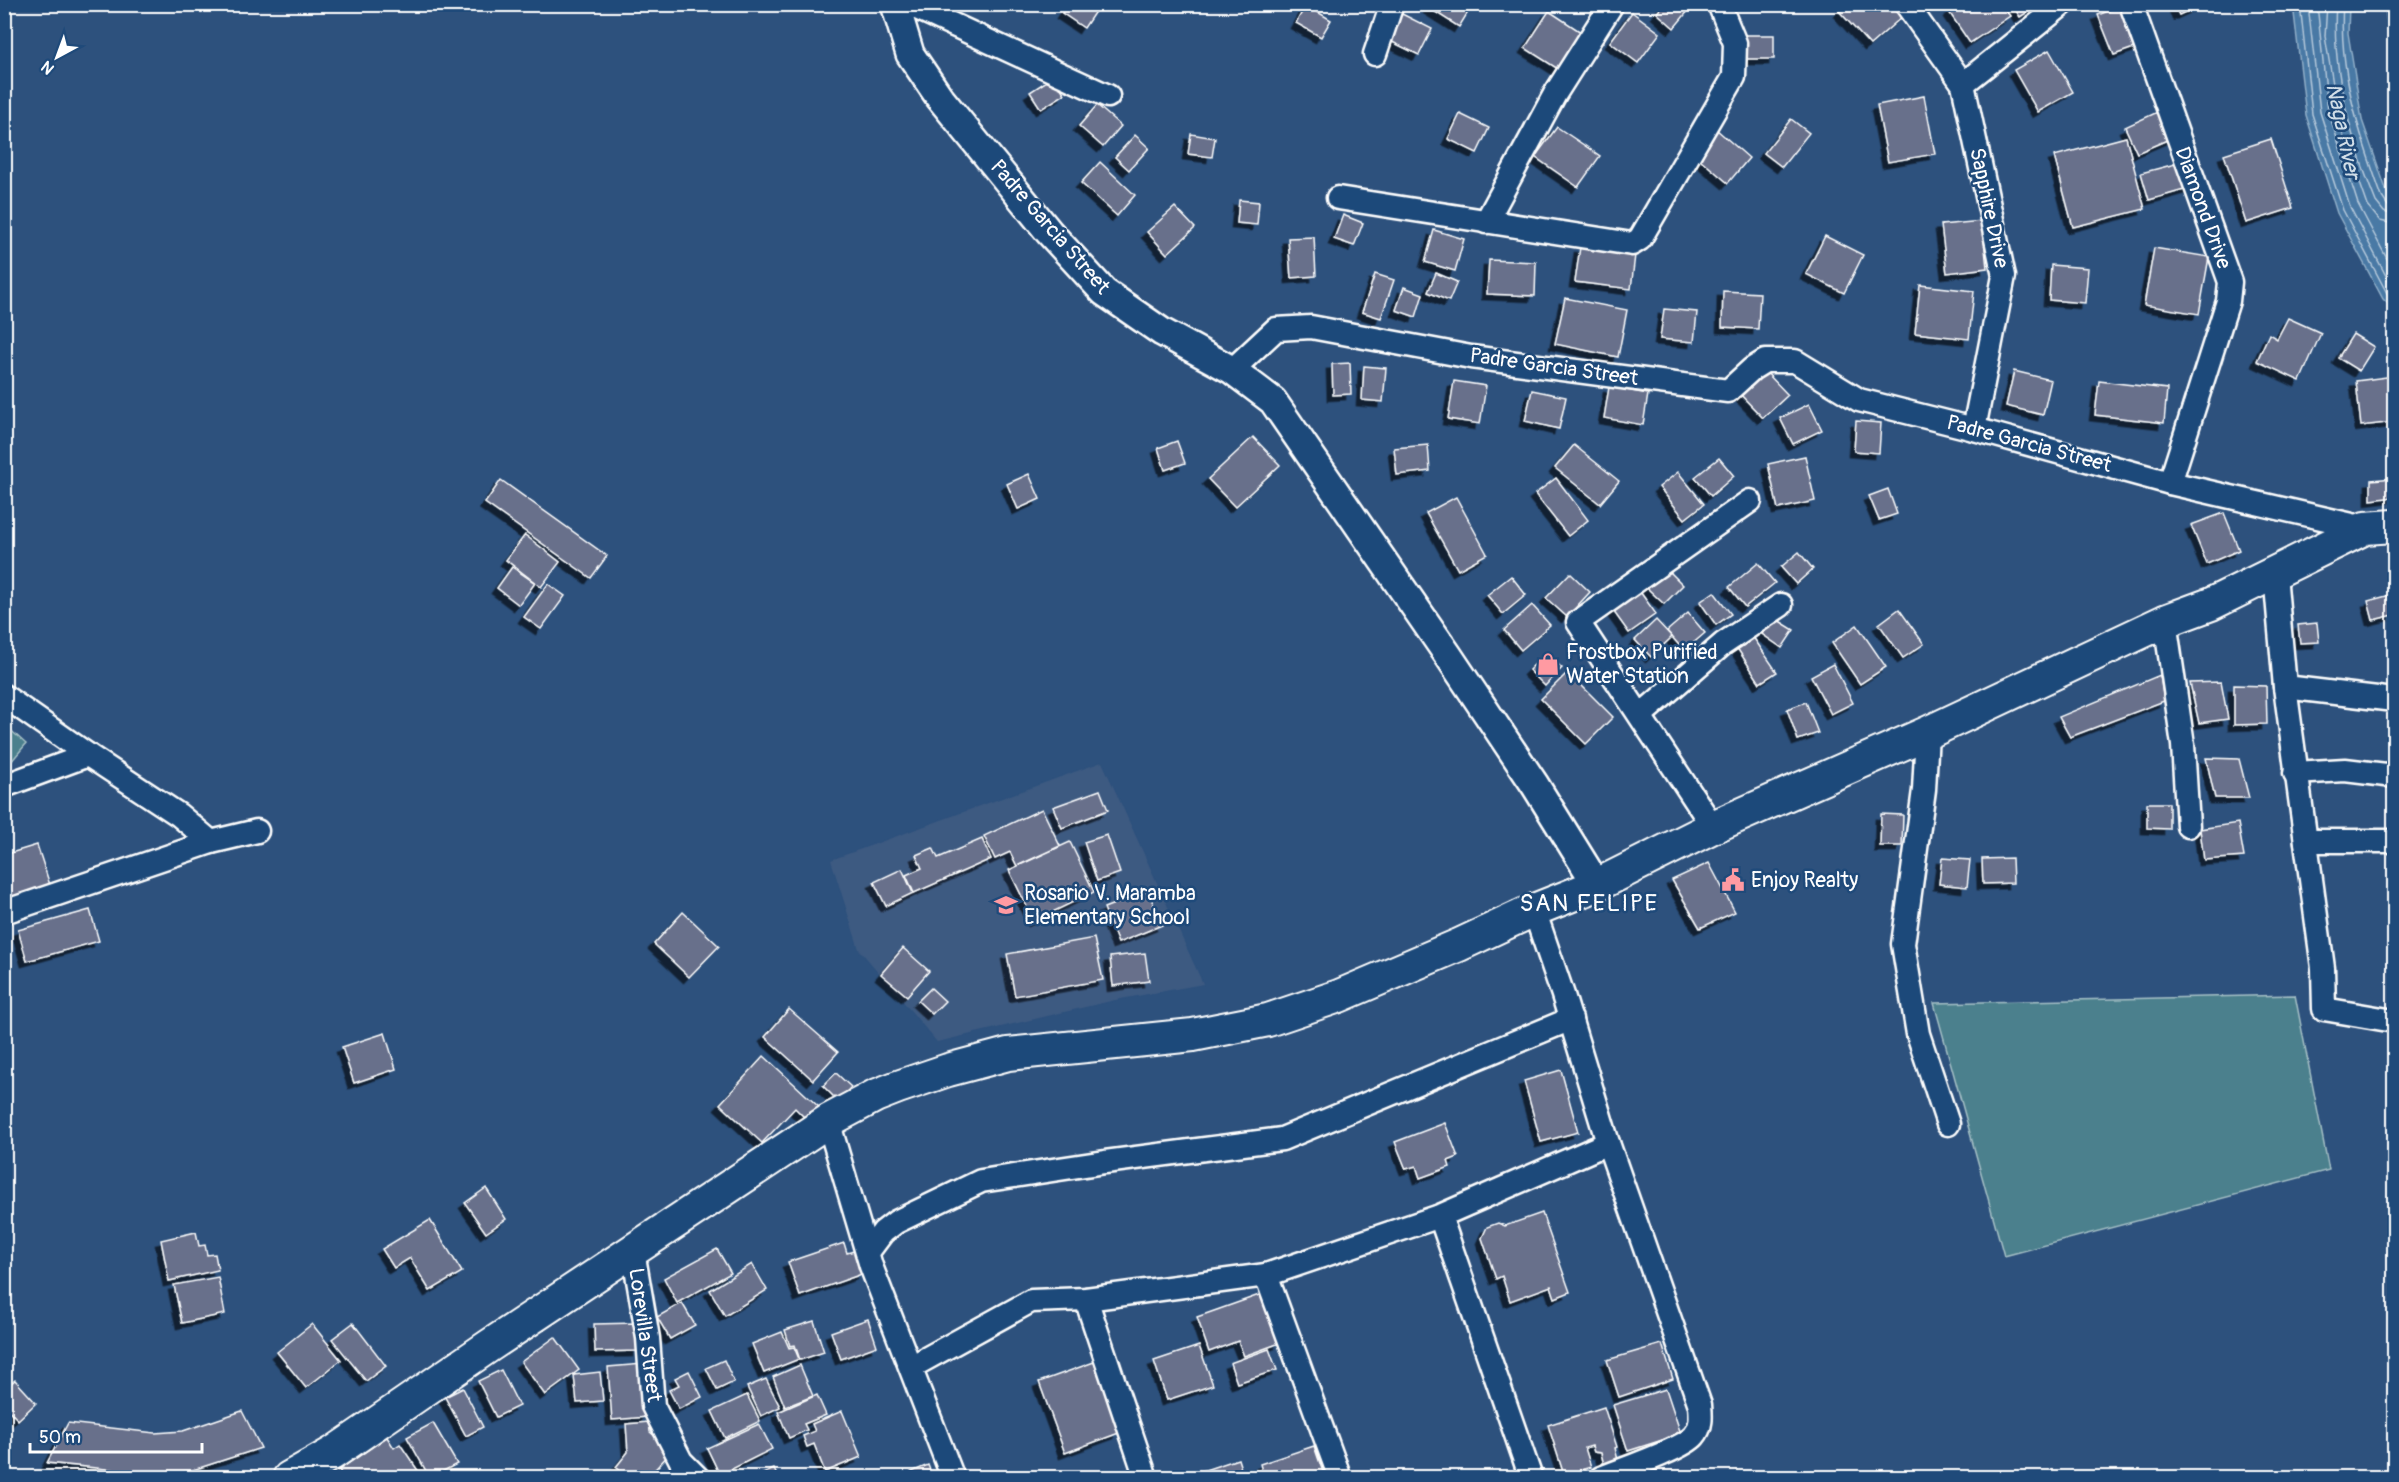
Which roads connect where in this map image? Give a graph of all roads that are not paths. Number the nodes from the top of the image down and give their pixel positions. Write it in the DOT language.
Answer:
graph roads {
  1 [pos="895,4"];
  2 [pos="908,4"];
  3 [pos="1392,4"];
  4 [pos="1612,4"];
  5 [pos="1719,4"];
  6 [pos="1906,4"];
  7 [pos="2063,4"];
  8 [pos="2131,4"];
  9 [pos="1375,54"];
  10 [pos="1963,84"];
  11 [pos="1108,96"];
  12 [pos="1338,198"];
  13 [pos="1486,222"];
  14 [pos="1232,370"];
  15 [pos="1974,429"];
  16 [pos="2170,483"];
  17 [pos="1750,501"];
  18 [pos="2380,527"];
  19 [pos="2275,574"];
  20 [pos="1781,605"];
  21 [pos="2165,621"];
  22 [pos="2285,687"];
  23 [pos="4,696"];
  24 [pos="2394,700"];
  25 [pos="1641,715"];
  26 [pos="1927,733"];
  27 [pos="88,755"];
  28 [pos="2295,773"];
  29 [pos="2394,776"];
  30 [pos="4,786"];
  31 [pos="1713,826"];
  32 [pos="2188,826"];
  33 [pos="257,831"];
  34 [pos="2306,840"];
  35 [pos="2389,841"];
  36 [pos="211,842"];
  37 [pos="1597,885"];
  38 [pos="1534,910"];
  39 [pos="4,912"];
  40 [pos="1571,1019"];
  41 [pos="2394,1021"];
  42 [pos="828,1121"];
  43 [pos="1948,1124"];
  44 [pos="1608,1143"];
  45 [pos="1440,1216"];
  46 [pos="633,1251"];
  47 [pos="868,1252"];
  48 [pos="1266,1275"];
  49 [pos="1086,1299"];
  50 [pos="911,1367"];
  51 [pos="289,1478"];
  52 [pos="698,1478"];
  53 [pos="953,1478"];
  54 [pos="1146,1478"];
  55 [pos="1340,1478"];
  56 [pos="1531,1478"];
  57 [pos="1601,1478"];
  1 -- 14 [label="street, Padre Garcia Street"];
  2 -- 11 [label="street"];
  3 -- 9 [label="street"];
  4 -- 13 [label="street"];
  5 -- 13 [label="street"];
  6 -- 10 [label="street, Sapphire Drive"];
  7 -- 10 [label="street"];
  8 -- 16 [label="street, Diamond Drive"];
  10 -- 15 [label="street, Sapphire Drive"];
  12 -- 13 [label="street"];
  14 -- 15 [label="street, Padre Garcia Street"];
  14 -- 37 [label="street"];
  15 -- 16 [label="street, Padre Garcia Street"];
  16 -- 18 [label="street, Padre Garcia Street"];
  17 -- 25 [label="street"];
  18 -- 19 [label="main road"];
  19 -- 21 [label="main road"];
  19 -- 22 [label="street"];
  20 -- 25 [label="street"];
  21 -- 26 [label="main road"];
  21 -- 32 [label="street"];
  22 -- 24 [label="street"];
  22 -- 28 [label="street"];
  23 -- 27 [label="street"];
  25 -- 31 [label="street"];
  26 -- 31 [label="main road"];
  26 -- 43 [label="street"];
  27 -- 30 [label="street"];
  27 -- 36 [label="street"];
  28 -- 29 [label="street"];
  28 -- 34 [label="street"];
  31 -- 37 [label="main road"];
  33 -- 36 [label="street"];
  34 -- 35 [label="street"];
  34 -- 41 [label="street"];
  36 -- 39 [label="street"];
  37 -- 38 [label="main road"];
  38 -- 40 [label="street"];
  38 -- 42 [label="main road"];
  40 -- 44 [label="street"];
  40 -- 47 [label="street"];
  42 -- 46 [label="main road"];
  42 -- 47 [label="street"];
  44 -- 45 [label="street"];
  44 -- 57 [label="street"];
  45 -- 48 [label="street"];
  45 -- 56 [label="street"];
  46 -- 51 [label="main road"];
  46 -- 52 [label="street, Lorevilla Street"];
  47 -- 50 [label="street"];
  48 -- 49 [label="street"];
  48 -- 55 [label="street"];
  49 -- 50 [label="street"];
  49 -- 54 [label="street"];
  50 -- 53 [label="street"];
}
